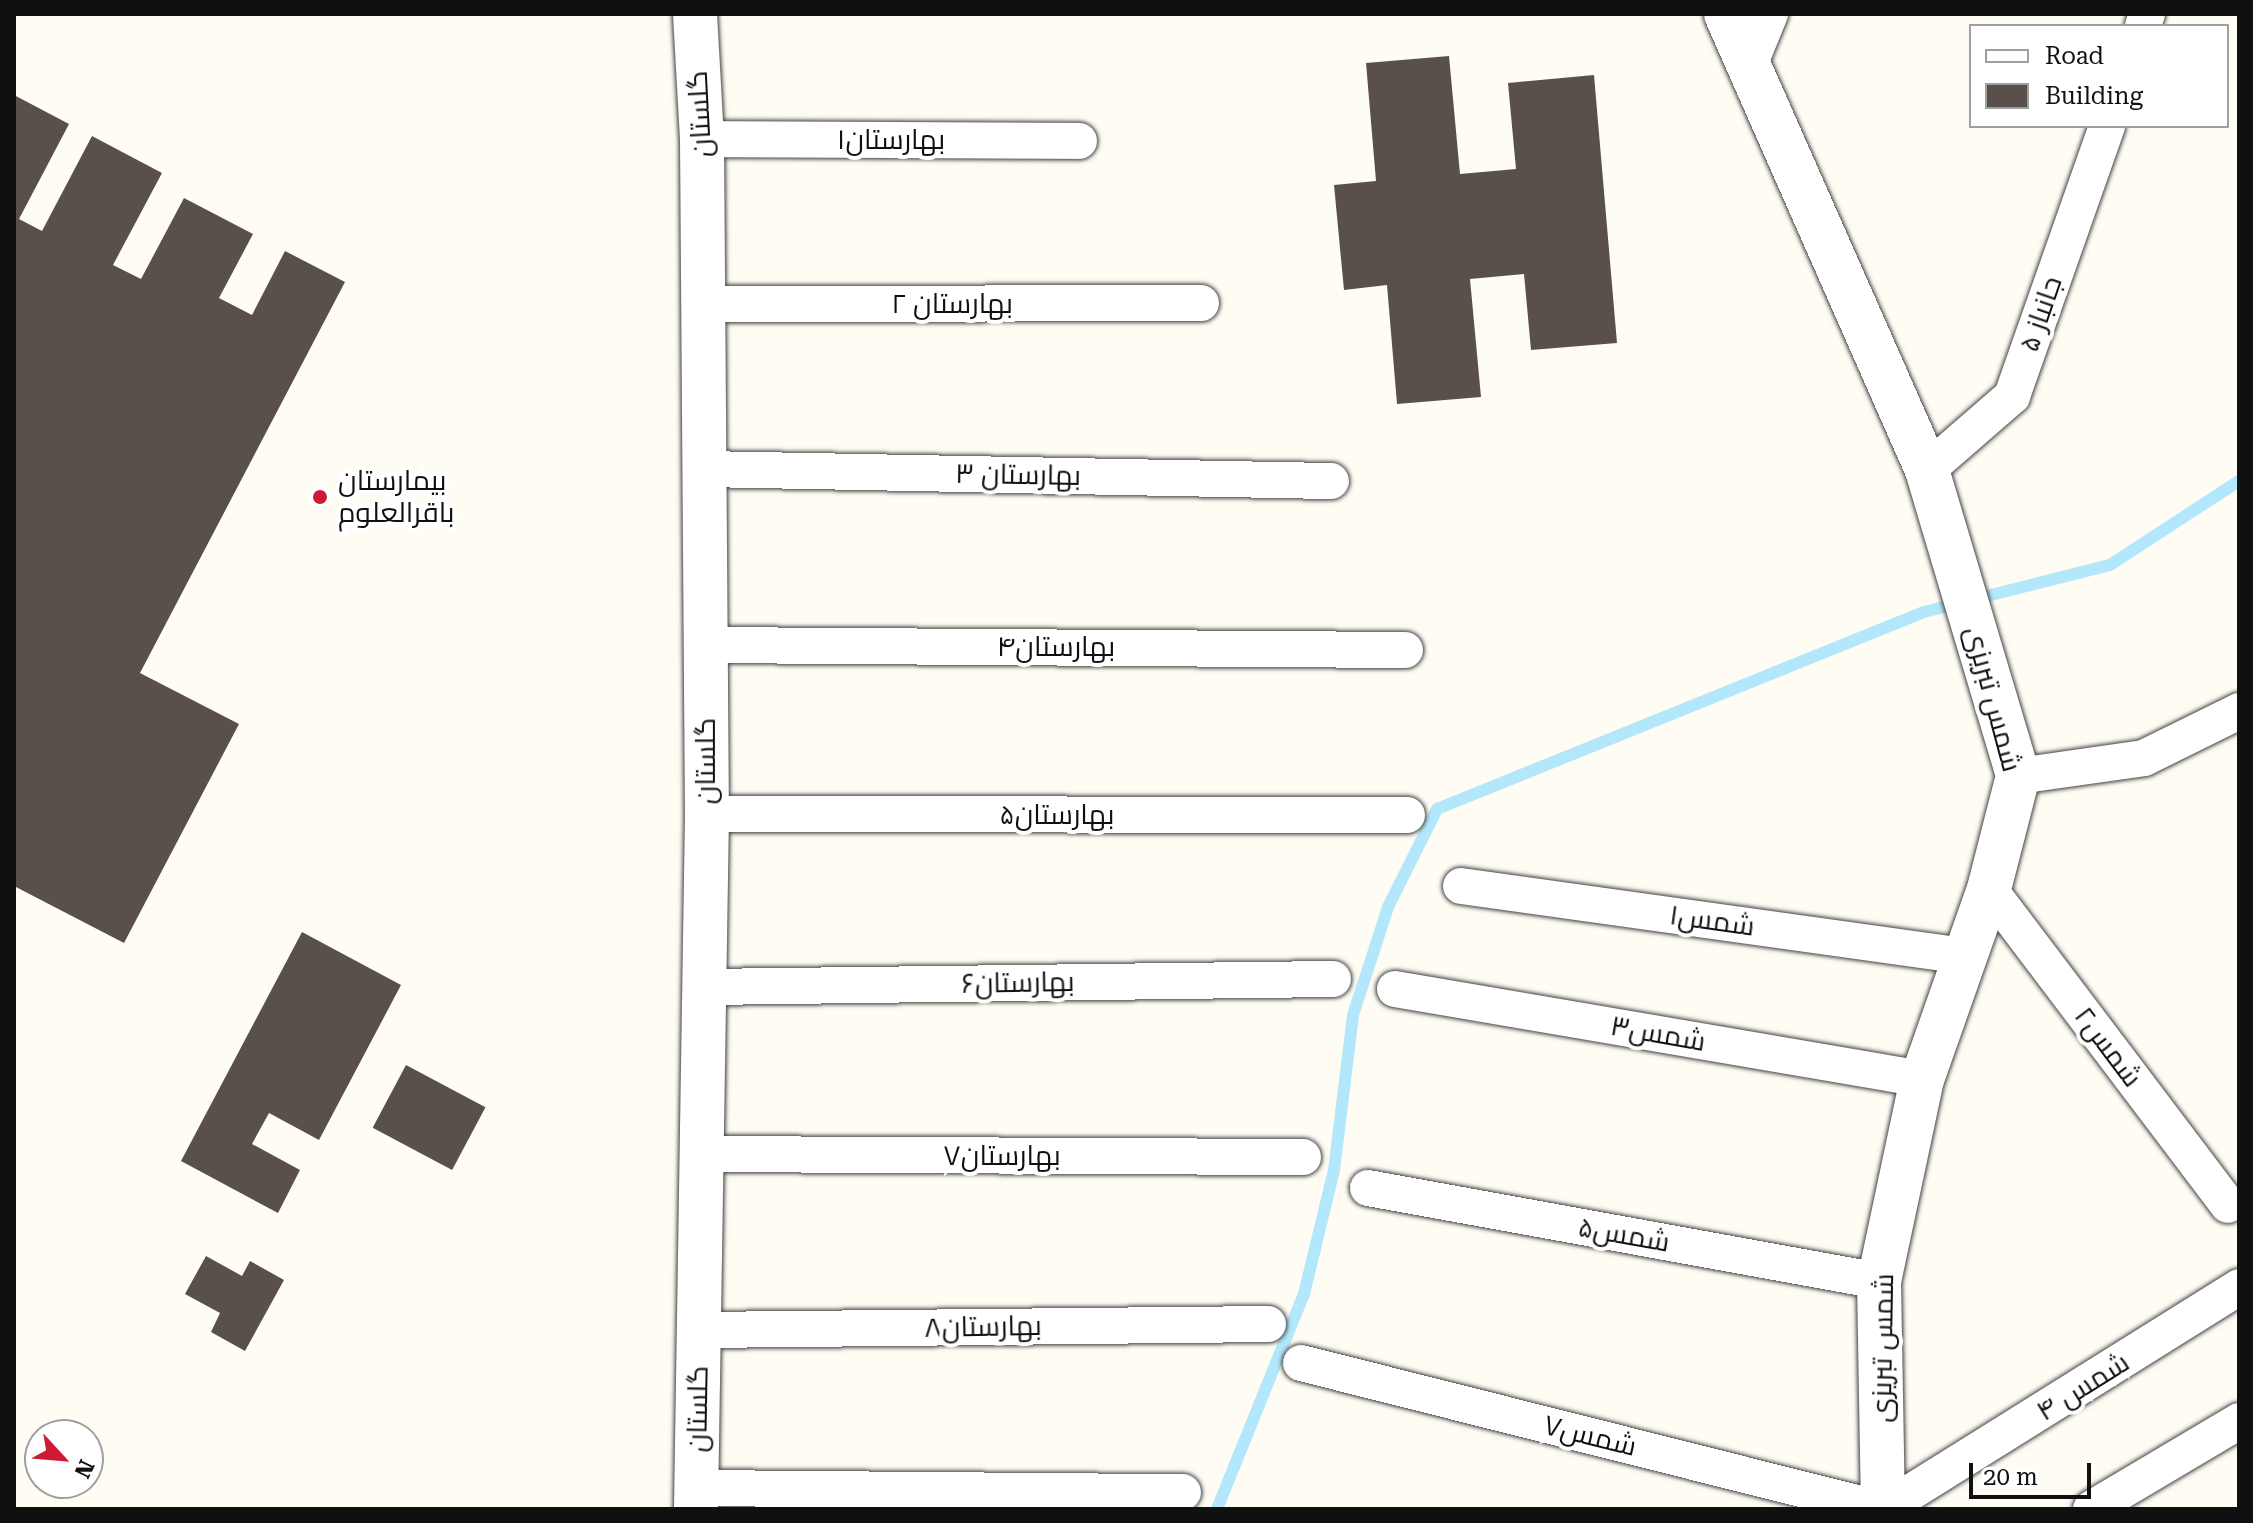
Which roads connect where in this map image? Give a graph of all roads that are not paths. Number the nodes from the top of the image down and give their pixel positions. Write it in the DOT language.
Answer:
graph roads {
  1 [pos="695,14"];
  2 [pos="1726,14"];
  3 [pos="1770,14"];
  4 [pos="1750,63"];
  5 [pos="2106,128"];
  6 [pos="702,139"];
  7 [pos="1079,141"];
  8 [pos="1201,303"];
  9 [pos="703,304"];
  10 [pos="704,469"];
  11 [pos="1927,470"];
  12 [pos="1331,481"];
  13 [pos="706,645"];
  14 [pos="1405,650"];
  15 [pos="2239,711"];
  16 [pos="2018,776"];
  17 [pos="707,814"];
  18 [pos="1407,815"];
  19 [pos="1461,886"];
  20 [pos="1989,889"];
  21 [pos="1964,956"];
  22 [pos="1333,979"];
  23 [pos="704,987"];
  24 [pos="1395,989"];
  25 [pos="1922,1079"];
  26 [pos="701,1154"];
  27 [pos="1303,1157"];
  28 [pos="1368,1188"];
  29 [pos="2228,1205"];
  30 [pos="1879,1281"];
  31 [pos="2239,1287"];
  32 [pos="1268,1324"];
  33 [pos="699,1330"];
  34 [pos="1301,1363"];
  35 [pos="2239,1421"];
  36 [pos="1183,1492"];
  37 [pos="696,1498"];
  38 [pos="1882,1509"];
  39 [pos="2091,1509"];
  1 -- 6 [label="street, گلستان"];
  2 -- 4 [label="street, شمس تبریزی"];
  3 -- 4 [label="street"];
  4 -- 11 [label="street, شمس تبریزی"];
  5 -- 11 [label="street, جانباز ۵"];
  6 -- 7 [label="street, بهارستان۱"];
  6 -- 9 [label="street, گلستان"];
  8 -- 9 [label="street, بهارستان ۲"];
  9 -- 10 [label="street, گلستان"];
  10 -- 12 [label="street, بهارستان ۳"];
  10 -- 13 [label="street, گلستان"];
  11 -- 16 [label="street, شمس تبریزی"];
  13 -- 14 [label="street, بهارستان۴"];
  13 -- 17 [label="street, گلستان"];
  15 -- 16 [label="street"];
  16 -- 20 [label="street, شمس تبریزی"];
  17 -- 18 [label="street, بهارستان۵"];
  17 -- 23 [label="street, گلستان"];
  19 -- 21 [label="street, شمس۱"];
  20 -- 21 [label="street, شمس تبریزی"];
  20 -- 29 [label="street, شمس۲"];
  21 -- 25 [label="street, شمس تبریزی"];
  22 -- 23 [label="street, بهارستان۶"];
  23 -- 26 [label="street, گلستان"];
  24 -- 25 [label="street, شمس۳"];
  25 -- 30 [label="street, شمس تبریزی"];
  26 -- 27 [label="street, بهارستان۷"];
  26 -- 33 [label="street, گلستان"];
  28 -- 30 [label="street, شمس۵"];
  30 -- 38 [label="street, شمس تبریزی"];
  31 -- 38 [label="street, شمس ۴"];
  32 -- 33 [label="street, بهارستان۸"];
  33 -- 37 [label="street, گلستان"];
  34 -- 38 [label="street, شمس۷"];
  35 -- 39 [label="street"];
  36 -- 37 [label="street"];
}
